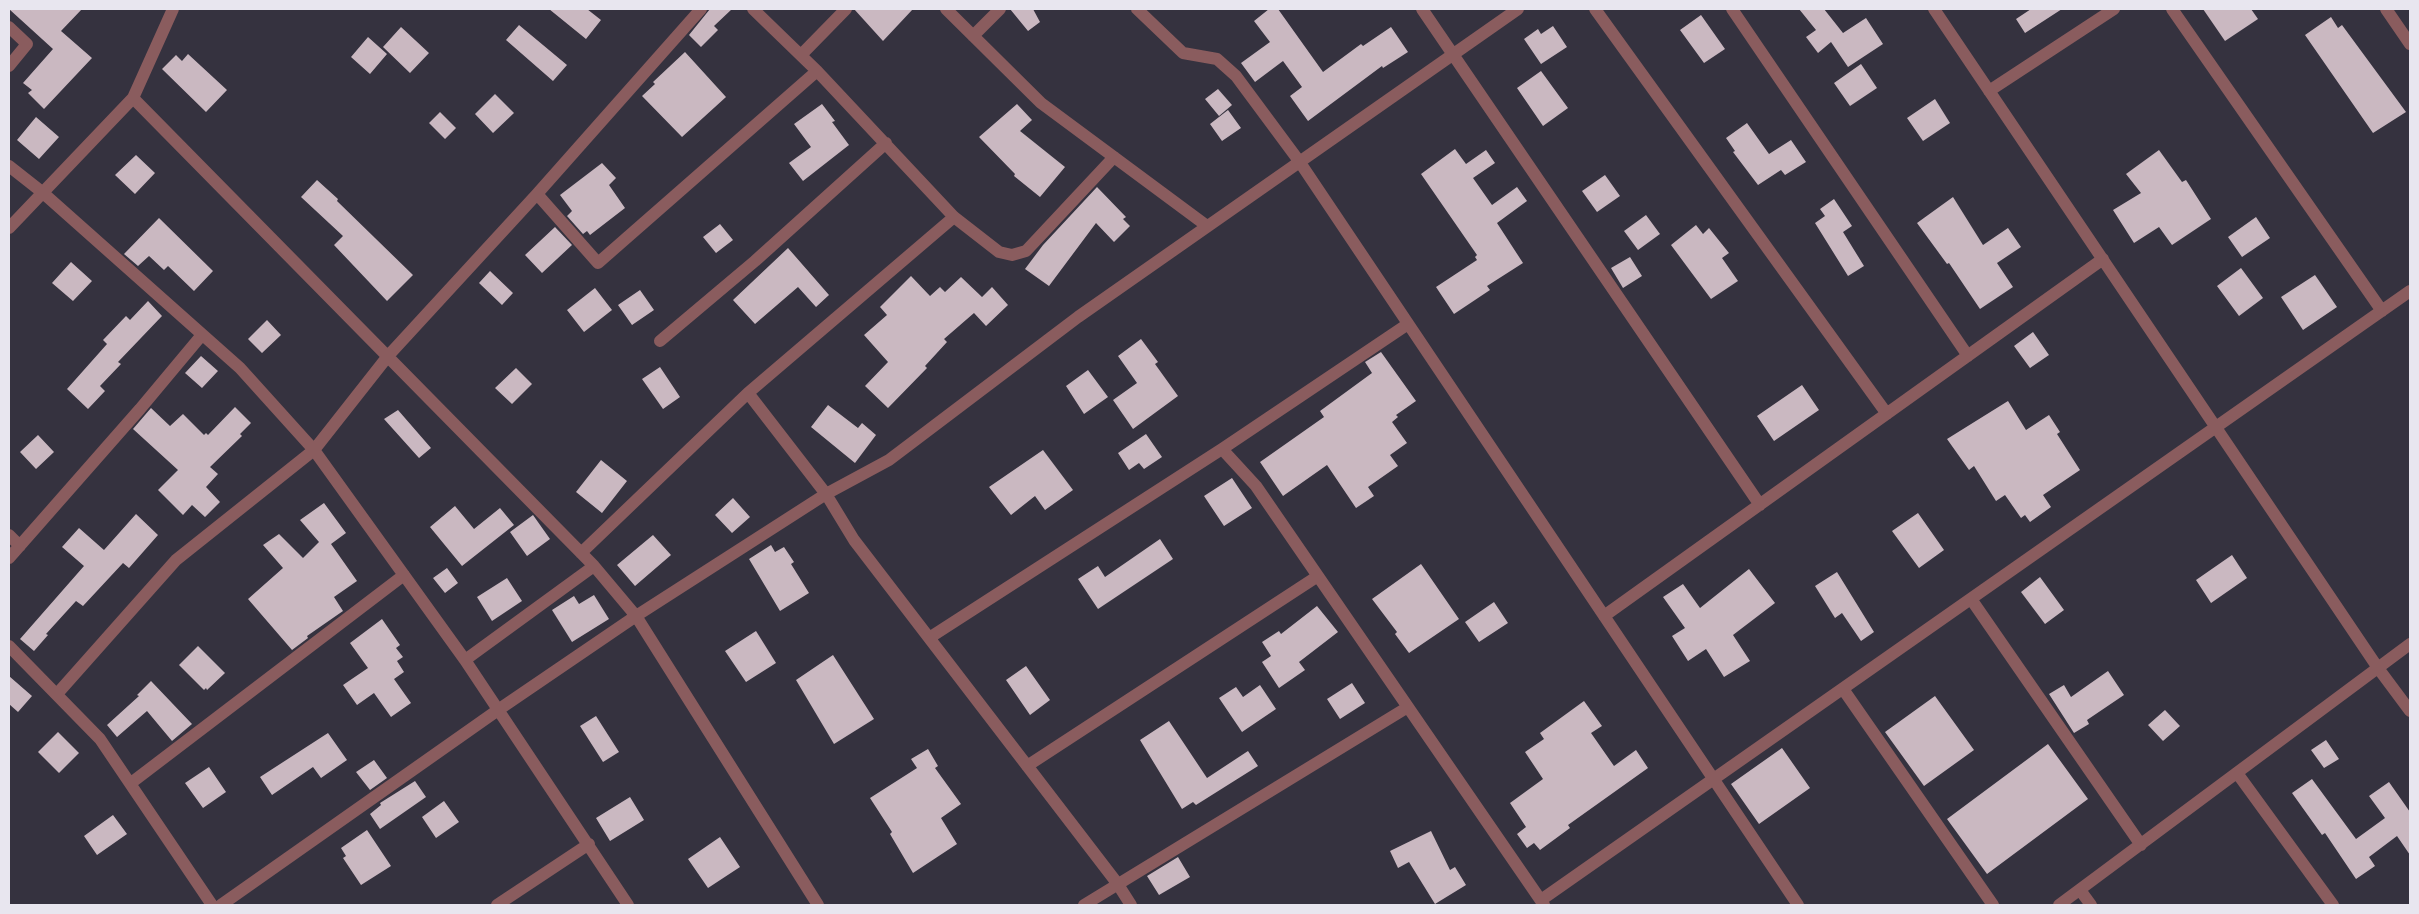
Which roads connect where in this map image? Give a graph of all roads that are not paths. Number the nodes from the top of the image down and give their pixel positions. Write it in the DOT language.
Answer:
graph roads {
  1 [pos="173,9"];
  2 [pos="700,9"];
  3 [pos="753,9"];
  4 [pos="846,9"];
  5 [pos="946,9"];
  6 [pos="1000,9"];
  7 [pos="1137,9"];
  8 [pos="1422,9"];
  9 [pos="1518,9"];
  10 [pos="1595,9"];
  11 [pos="1732,9"];
  12 [pos="1934,9"];
  13 [pos="2114,9"];
  14 [pos="2172,9"];
  15 [pos="2386,9"];
  16 [pos="9,27"];
  17 [pos="974,36"];
  18 [pos="2410,44"];
  19 [pos="1453,53"];
  20 [pos="801,55"];
  21 [pos="9,66"];
  22 [pos="817,71"];
  23 [pos="1989,91"];
  24 [pos="133,98"];
  25 [pos="886,142"];
  26 [pos="1114,157"];
  27 [pos="1299,161"];
  28 [pos="9,166"];
  29 [pos="42,192"];
  30 [pos="537,194"];
  31 [pos="954,217"];
  32 [pos="1208,226"];
  33 [pos="9,228"];
  34 [pos="2103,259"];
  35 [pos="2410,291"];
  36 [pos="2382,311"];
  37 [pos="1408,324"];
  38 [pos="201,336"];
  39 [pos="660,341"];
  40 [pos="388,356"];
  41 [pos="1968,356"];
  42 [pos="748,393"];
  43 [pos="1887,414"];
  44 [pos="2216,427"];
  45 [pos="1222,449"];
  46 [pos="314,450"];
  47 [pos="826,494"];
  48 [pos="1760,505"];
  49 [pos="9,535"];
  50 [pos="20,546"];
  51 [pos="581,553"];
  52 [pos="9,558"];
  53 [pos="594,566"];
  54 [pos="404,575"];
  55 [pos="1318,576"];
  56 [pos="1970,599"];
  57 [pos="636,616"];
  58 [pos="1604,616"];
  59 [pos="929,638"];
  60 [pos="2410,644"];
  61 [pos="9,646"];
  62 [pos="466,660"];
  63 [pos="2378,668"];
  64 [pos="1843,689"];
  65 [pos="57,694"];
  66 [pos="1408,707"];
  67 [pos="498,710"];
  68 [pos="2410,711"];
  69 [pos="1027,766"];
  70 [pos="2237,773"];
  71 [pos="1714,779"];
  72 [pos="132,783"];
  73 [pos="589,844"];
  74 [pos="2141,845"];
  75 [pos="1117,883"];
  76 [pos="2080,890"];
  77 [pos="1542,903"];
  78 [pos="212,905"];
  79 [pos="221,905"];
  80 [pos="497,905"];
  81 [pos="628,905"];
  82 [pos="818,905"];
  83 [pos="1084,905"];
  84 [pos="1131,905"];
  85 [pos="1798,905"];
  86 [pos="1993,905"];
  87 [pos="2059,905"];
  88 [pos="2091,905"];
  89 [pos="2333,905"];
  1 -- 24 [label="street"];
  2 -- 30 [label="street"];
  3 -- 20 [label="street"];
  4 -- 20 [label="street"];
  5 -- 17 [label="street"];
  6 -- 17 [label="street"];
  7 -- 27 [label="street"];
  8 -- 19 [label="street"];
  9 -- 19 [label="street"];
  10 -- 43 [label="street"];
  11 -- 41 [label="street"];
  12 -- 23 [label="street"];
  13 -- 23 [label="street"];
  14 -- 36 [label="street"];
  15 -- 18 [label="street"];
  16 -- 21 [label="street"];
  17 -- 26 [label="street"];
  19 -- 27 [label="street"];
  19 -- 48 [label="street"];
  20 -- 22 [label="street"];
  22 -- 25 [label="street"];
  22 -- 30 [label="street"];
  23 -- 34 [label="street"];
  24 -- 29 [label="street"];
  24 -- 40 [label="street"];
  25 -- 31 [label="street"];
  25 -- 39 [label="street"];
  26 -- 31 [label="street"];
  26 -- 32 [label="street"];
  27 -- 32 [label="street"];
  27 -- 37 [label="street"];
  28 -- 29 [label="street"];
  29 -- 33 [label="street"];
  29 -- 38 [label="street"];
  30 -- 40 [label="street"];
  31 -- 42 [label="street"];
  32 -- 47 [label="street"];
  34 -- 41 [label="street"];
  34 -- 44 [label="street"];
  35 -- 36 [label="street"];
  36 -- 44 [label="street"];
  37 -- 45 [label="street"];
  37 -- 58 [label="street"];
  38 -- 46 [label="street"];
  38 -- 50 [label="street"];
  40 -- 46 [label="street"];
  40 -- 51 [label="street"];
  41 -- 43 [label="street"];
  42 -- 47 [label="street"];
  42 -- 51 [label="street"];
  43 -- 48 [label="street"];
  44 -- 56 [label="street"];
  44 -- 63 [label="street"];
  45 -- 55 [label="street"];
  45 -- 59 [label="street"];
  46 -- 54 [label="street"];
  46 -- 65 [label="street"];
  47 -- 57 [label="street"];
  47 -- 59 [label="street"];
  48 -- 58 [label="street"];
  49 -- 50 [label="street"];
  50 -- 52 [label="street"];
  51 -- 53 [label="street"];
  53 -- 57 [label="street"];
  53 -- 62 [label="street"];
  54 -- 62 [label="street"];
  54 -- 72 [label="street"];
  55 -- 66 [label="street"];
  55 -- 69 [label="street"];
  56 -- 64 [label="street"];
  56 -- 74 [label="street"];
  57 -- 67 [label="street"];
  57 -- 82 [label="street"];
  58 -- 71 [label="street"];
  59 -- 69 [label="street"];
  60 -- 63 [label="street"];
  61 -- 65 [label="street"];
  62 -- 67 [label="street"];
  63 -- 68 [label="street"];
  63 -- 70 [label="street"];
  64 -- 71 [label="street"];
  64 -- 86 [label="street"];
  65 -- 72 [label="street"];
  66 -- 75 [label="street"];
  66 -- 77 [label="street"];
  67 -- 73 [label="street"];
  67 -- 79 [label="street"];
  69 -- 75 [label="street"];
  70 -- 74 [label="street"];
  70 -- 89 [label="street"];
  71 -- 77 [label="street"];
  71 -- 85 [label="street"];
  72 -- 78 [label="street"];
  73 -- 80 [label="street"];
  73 -- 81 [label="street"];
  74 -- 76 [label="street"];
  75 -- 83 [label="street"];
  75 -- 84 [label="street"];
  76 -- 87 [label="street"];
  76 -- 88 [label="street"];
}
